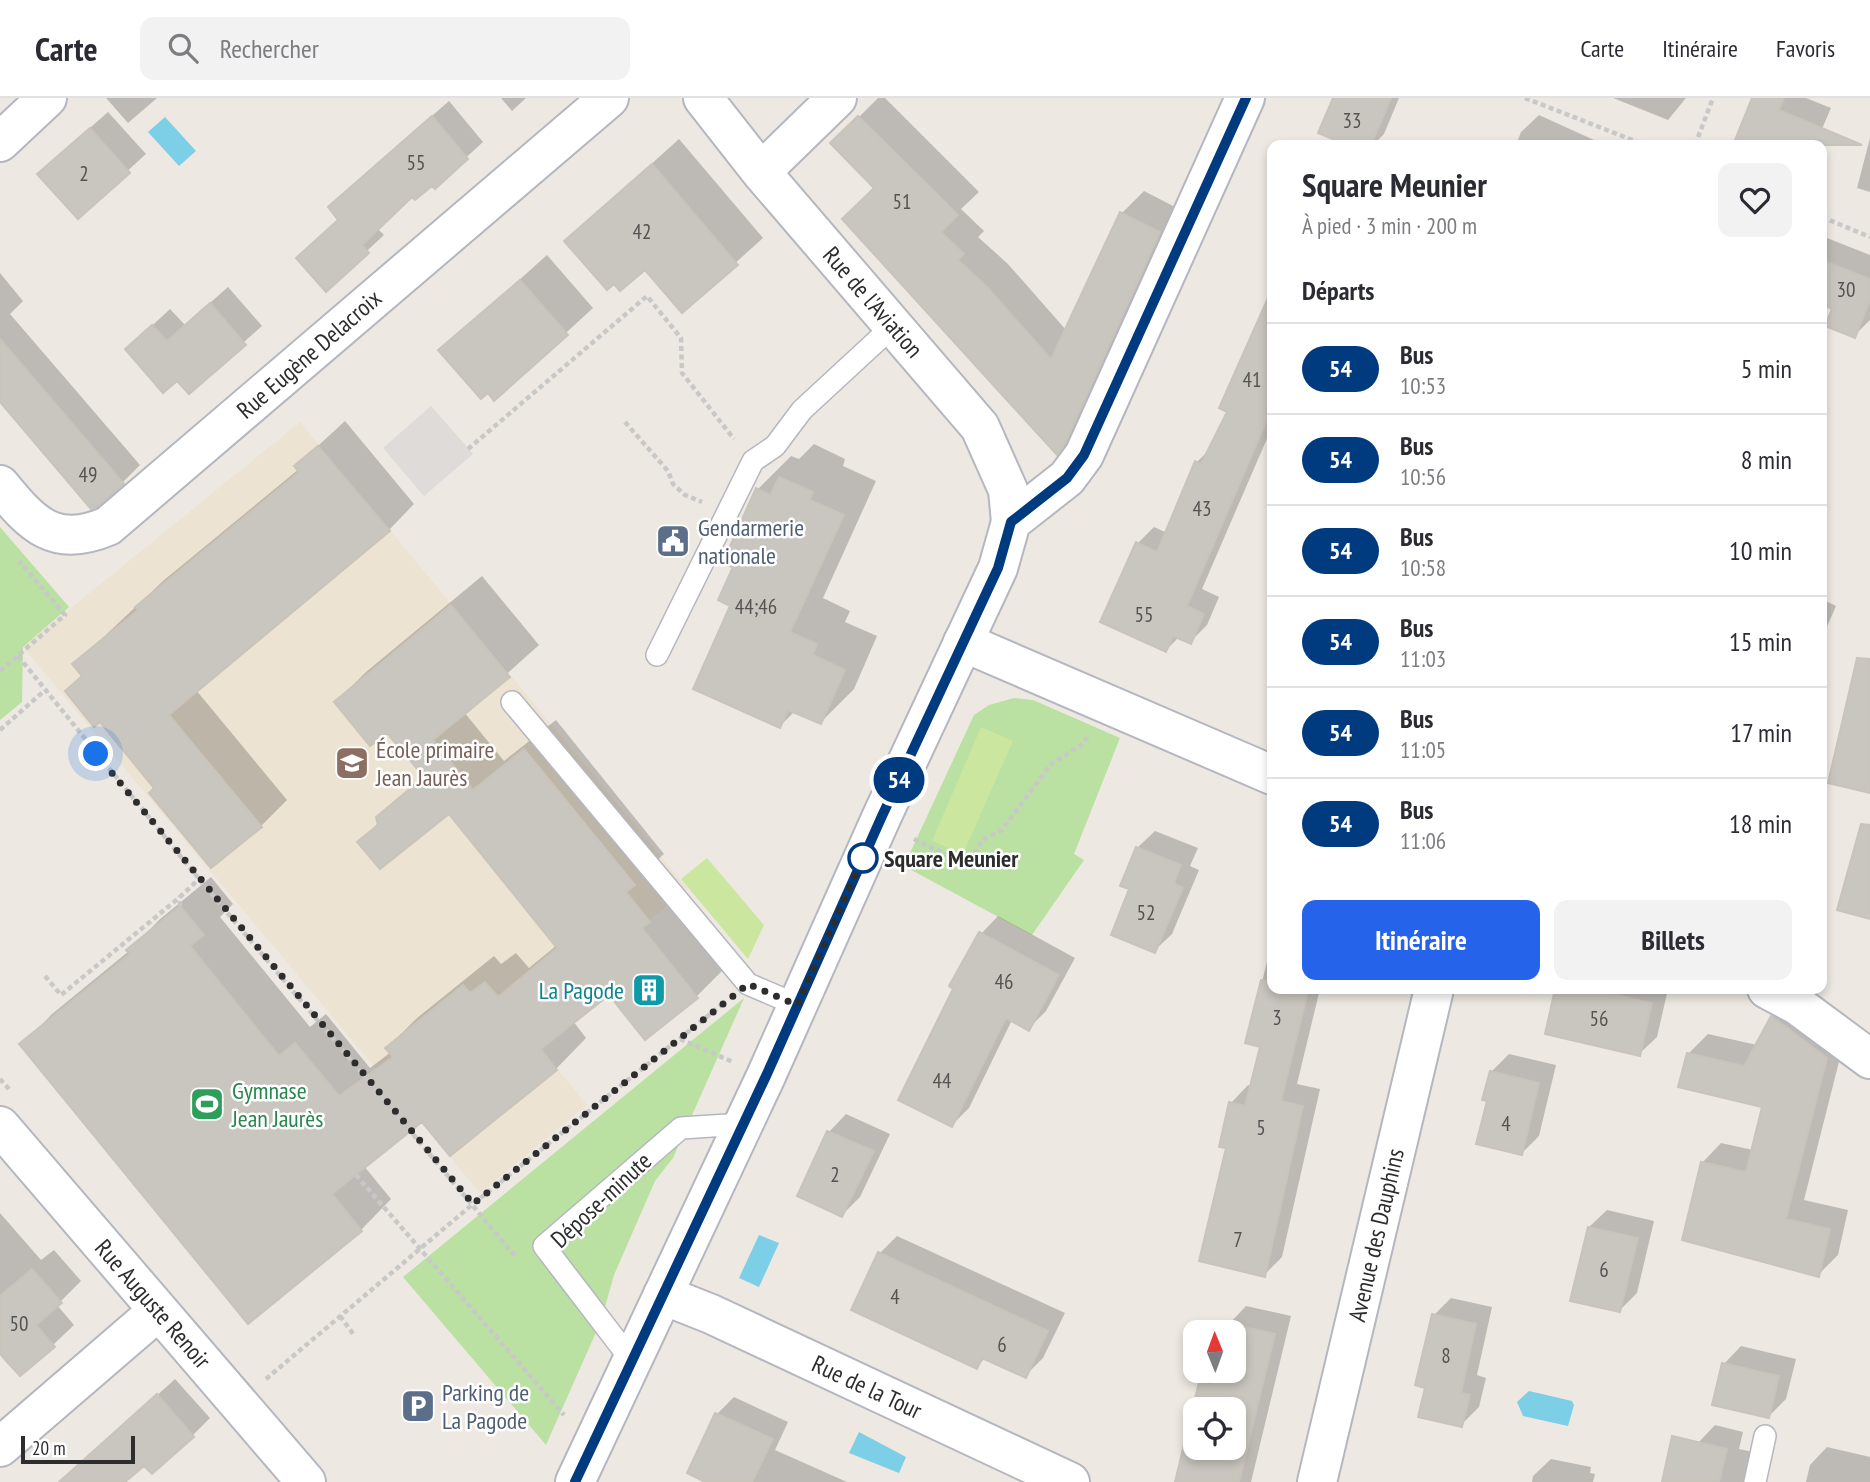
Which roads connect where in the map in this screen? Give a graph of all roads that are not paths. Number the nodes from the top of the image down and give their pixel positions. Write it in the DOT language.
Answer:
graph roads {
  1 [pos="47,98"];
  2 [pos="609,98"];
  3 [pos="703,98"];
  4 [pos="837,98"];
  5 [pos="1245,98"];
  6 [pos="0,142"];
  7 [pos="761,172"];
  8 [pos="893,326"];
  9 [pos="0,485"];
  10 [pos="1011,522"];
  11 [pos="963,642"];
  12 [pos="657,655"];
  13 [pos="512,702"];
  14 [pos="1267,773"];
  15 [pos="1433,994"];
  16 [pos="1776,994"];
  17 [pos="797,1005"];
  18 [pos="1870,1059"];
  19 [pos="743,1124"];
  20 [pos="0,1126"];
  21 [pos="663,1295"];
  22 [pos="158,1311"];
  23 [pos="632,1361"];
  24 [pos="1765,1436"];
  25 [pos="0,1447"];
  26 [pos="306,1482"];
  27 [pos="575,1482"];
  28 [pos="1070,1482"];
  29 [pos="1317,1482"];
  30 [pos="1755,1482"];
  1 -- 6 [label="street"];
  2 -- 9 [label="street, Rue Eugène Delacroix"];
  3 -- 7 [label="street, Rue de l'Aviation"];
  4 -- 7 [label="street"];
  5 -- 10 [label="street"];
  7 -- 8 [label="street, Rue de l'Aviation"];
  8 -- 10 [label="street, Rue de l'Aviation"];
  8 -- 12 [label="lane"];
  10 -- 11 [label="street"];
  11 -- 14 [label="street"];
  11 -- 17 [label="street"];
  13 -- 17 [label="lane"];
  15 -- 29 [label="street, Avenue des Dauphins"];
  16 -- 18 [label="street"];
  17 -- 19 [label="street"];
  19 -- 21 [label="street"];
  19 -- 23 [label="lane, Dépose-minute"];
  20 -- 22 [label="street, Rue Auguste Renoir"];
  21 -- 23 [label="street"];
  21 -- 28 [label="street, Rue de la Tour"];
  22 -- 25 [label="street"];
  22 -- 26 [label="street, Rue Auguste Renoir"];
  23 -- 27 [label="street"];
  24 -- 30 [label="lane"];
}
